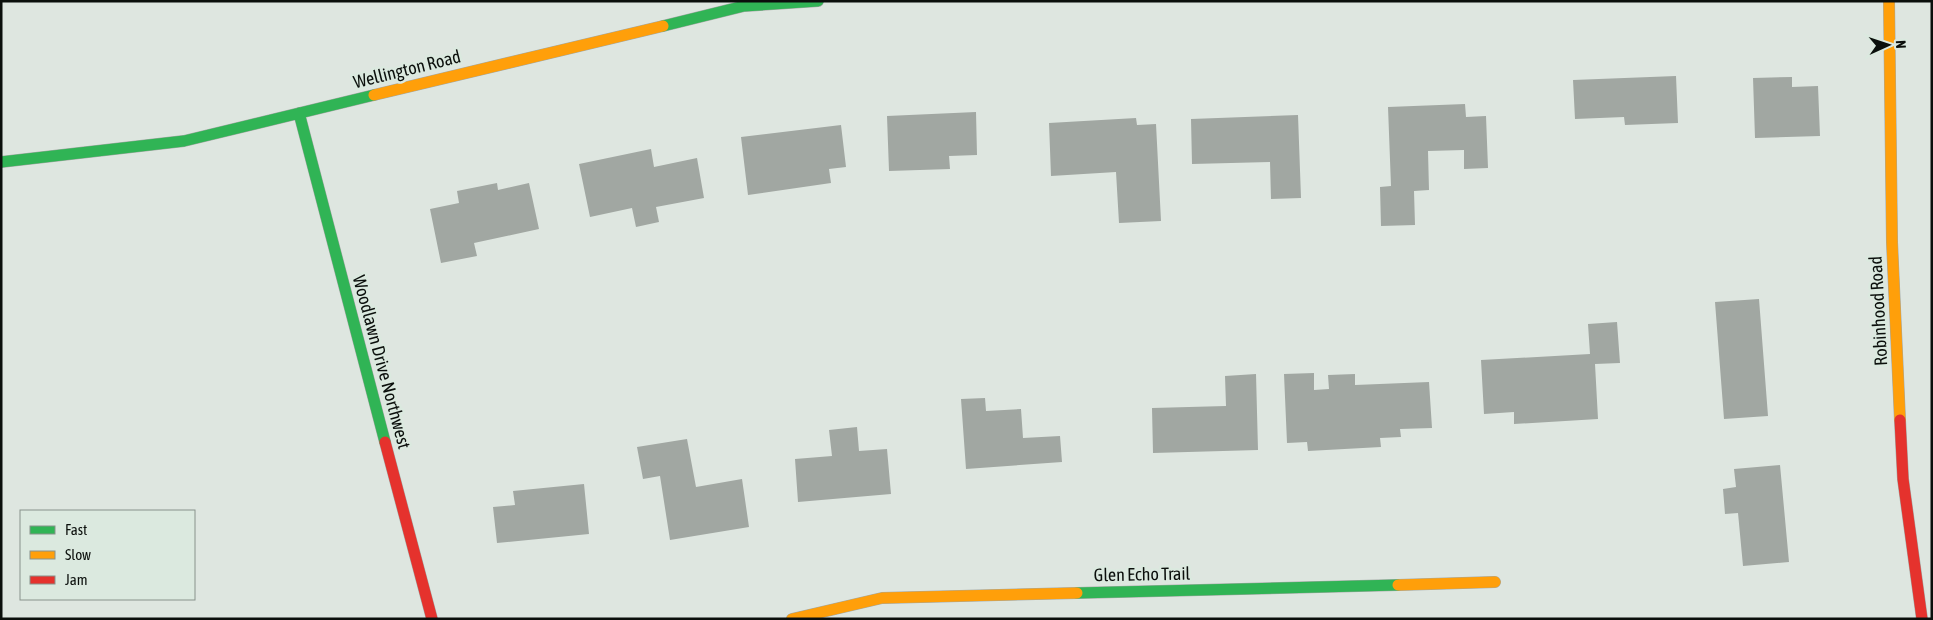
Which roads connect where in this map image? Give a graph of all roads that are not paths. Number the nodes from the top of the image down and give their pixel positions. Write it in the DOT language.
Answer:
graph roads {
  1 [pos="818,1"];
  2 [pos="1889,1"];
  3 [pos="744,4"];
  4 [pos="299,113"];
  5 [pos="1,162"];
  6 [pos="1495,582"];
  7 [pos="432,619"];
  8 [pos="792,619"];
  9 [pos="1922,619"];
  1 -- 3 [label="street, Wellington Road"];
  2 -- 9 [label="street, Robinhood Road"];
  3 -- 4 [label="street, Wellington Road"];
  4 -- 5 [label="street, Wellington Road"];
  4 -- 7 [label="street, Woodlawn Drive Northwest"];
  6 -- 8 [label="street, Glen Echo Trail"];
}
